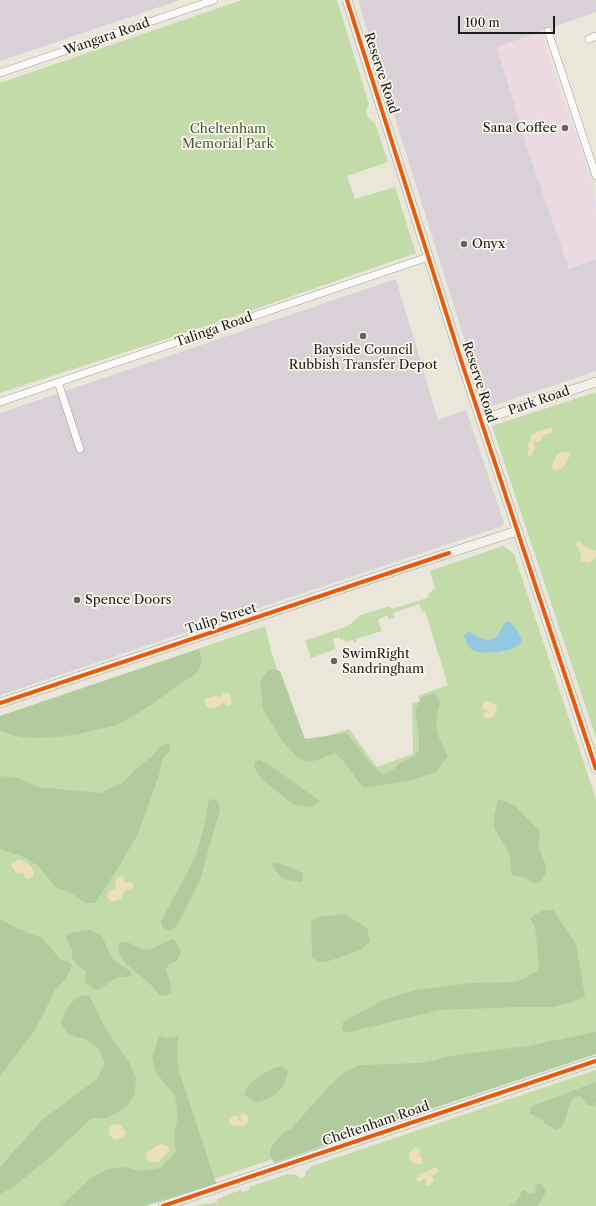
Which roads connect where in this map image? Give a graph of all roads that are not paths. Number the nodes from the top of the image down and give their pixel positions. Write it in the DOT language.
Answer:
graph roads {
  1 [pos="214,0"];
  2 [pos="347,0"];
  3 [pos="548,31"];
  4 [pos="596,36"];
  5 [pos="589,39"];
  6 [pos="0,73"];
  7 [pos="596,176"];
  8 [pos="428,257"];
  9 [pos="58,382"];
  10 [pos="596,382"];
  11 [pos="0,402"];
  12 [pos="481,420"];
  13 [pos="80,449"];
  14 [pos="517,531"];
  15 [pos="0,703"];
  16 [pos="596,769"];
  17 [pos="596,1061"];
  18 [pos="163,1206"];
  1 -- 6 [label="street, Wangara Road"];
  2 -- 8 [label="street, Reserve Road"];
  3 -- 7 [label="street"];
  4 -- 5 [label="street"];
  8 -- 9 [label="street, Talinga Road"];
  8 -- 12 [label="street, Reserve Road"];
  9 -- 11 [label="street, Talinga Road"];
  9 -- 13 [label="street"];
  10 -- 12 [label="street, Park Road"];
  12 -- 14 [label="street, Reserve Road"];
  14 -- 15 [label="street, Tulip Street"];
  14 -- 16 [label="street, Reserve Road"];
  17 -- 18 [label="street, Cheltenham Road"];
}
